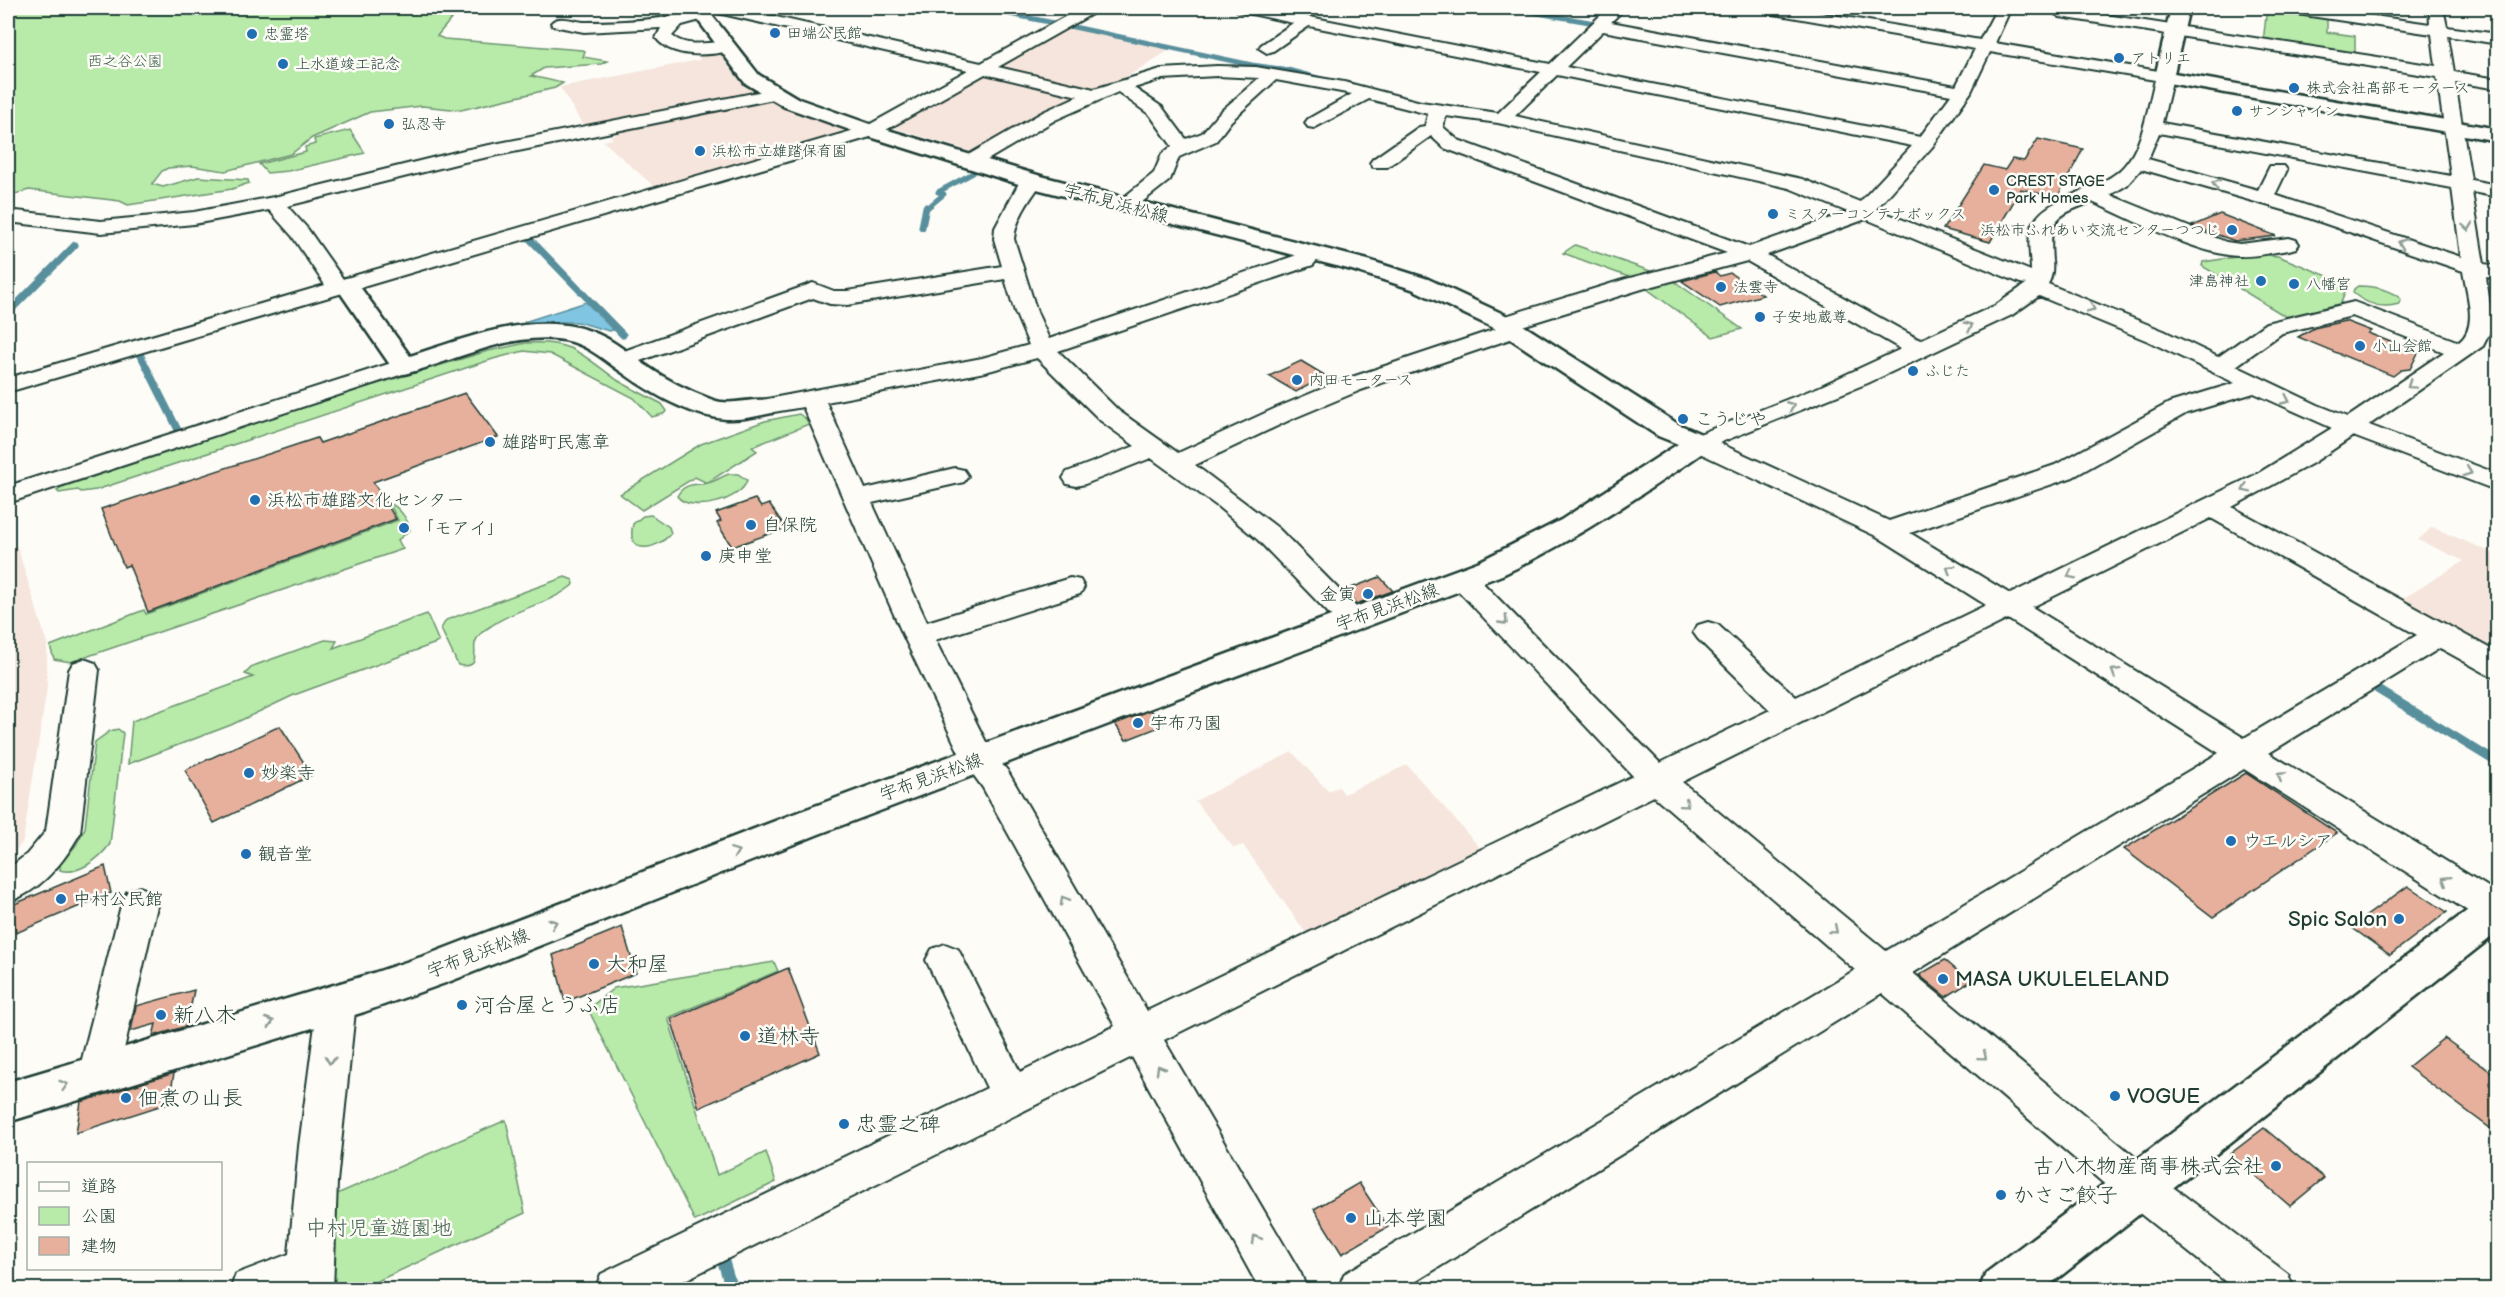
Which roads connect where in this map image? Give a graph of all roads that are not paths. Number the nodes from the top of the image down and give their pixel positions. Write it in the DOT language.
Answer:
graph roads {
  1 [pos="1092,8"];
  2 [pos="1243,8"];
  3 [pos="1618,8"];
  4 [pos="1768,8"];
  5 [pos="2004,8"];
  6 [pos="2181,8"];
  7 [pos="2290,8"];
  8 [pos="2326,8"];
  9 [pos="2436,8"];
  10 [pos="2351,9"];
  11 [pos="706,10"];
  12 [pos="2060,12"];
  13 [pos="1307,20"];
  14 [pos="676,22"];
  15 [pos="559,23"];
  16 [pos="1399,23"];
  17 [pos="1599,25"];
  18 [pos="2439,27"];
  19 [pos="2175,30"];
  20 [pos="2498,33"];
  21 [pos="1383,35"];
  22 [pos="2498,39"];
  23 [pos="1985,45"];
  24 [pos="727,47"];
  25 [pos="1267,48"];
  26 [pos="982,68"];
  27 [pos="1554,69"];
  28 [pos="1273,74"];
  29 [pos="2446,75"];
  30 [pos="2164,77"];
  31 [pos="2498,84"];
  32 [pos="1120,86"];
  33 [pos="1962,92"];
  34 [pos="1366,93"];
  35 [pos="774,94"];
  36 [pos="1093,94"];
  37 [pos="1438,110"];
  38 [pos="1502,119"];
  39 [pos="1314,123"];
  40 [pos="2151,126"];
  41 [pos="2454,128"];
  42 [pos="871,131"];
  43 [pos="1436,131"];
  44 [pos="2498,135"];
  45 [pos="1924,143"];
  46 [pos="1183,147"];
  47 [pos="970,162"];
  48 [pos="2138,162"];
  49 [pos="1380,163"];
  50 [pos="2277,170"];
  51 [pos="1033,181"];
  52 [pos="2462,184"];
  53 [pos="2498,191"];
  54 [pos="2093,195"];
  55 [pos="2262,197"];
  56 [pos="274,203"];
  57 [pos="1125,206"];
  58 [pos="1863,211"];
  59 [pos="8,216"];
  60 [pos="2289,244"];
  61 [pos="1312,253"];
  62 [pos="1749,254"];
  63 [pos="1013,271"];
  64 [pos="2486,271"];
  65 [pos="2038,284"];
  66 [pos="343,287"];
  67 [pos="1509,327"];
  68 [pos="1042,349"];
  69 [pos="1919,350"];
  70 [pos="2460,351"];
  71 [pos="621,360"];
  72 [pos="404,366"];
  73 [pos="2219,367"];
  74 [pos="2255,385"];
  75 [pos="8,386"];
  76 [pos="811,397"];
  77 [pos="762,407"];
  78 [pos="2349,427"];
  79 [pos="1698,443"];
  80 [pos="1153,448"];
  81 [pos="1176,464"];
  82 [pos="955,476"];
  83 [pos="1076,478"];
  84 [pos="2498,483"];
  85 [pos="8,495"];
  86 [pos="856,499"];
  87 [pos="2212,507"];
  88 [pos="1888,531"];
  89 [pos="1463,579"];
  90 [pos="1070,587"];
  91 [pos="2009,606"];
  92 [pos="1352,620"];
  93 [pos="1708,632"];
  94 [pos="2439,634"];
  95 [pos="918,635"];
  96 [pos="2498,667"];
  97 [pos="84,670"];
  98 [pos="1792,712"];
  99 [pos="2244,753"];
  100 [pos="978,759"];
  101 [pos="1656,779"];
  102 [pos="8,888"];
  103 [pos="140,902"];
  104 [pos="2497,911"];
  105 [pos="945,960"];
  106 [pos="1884,972"];
  107 [pos="337,1002"];
  108 [pos="1139,1033"];
  109 [pos="98,1075"];
  110 [pos="1011,1095"];
  111 [pos="8,1102"];
  112 [pos="2138,1186"];
  113 [pos="310,1279"];
  114 [pos="252,1290"];
  115 [pos="617,1290"];
  116 [pos="1285,1290"];
  117 [pos="1360,1290"];
  118 [pos="2003,1290"];
  119 [pos="2272,1290"];
  1 -- 26 [label="street"];
  2 -- 13 [label="street"];
  3 -- 17 [label="street"];
  4 -- 23 [label="street"];
  5 -- 23 [label="street"];
  6 -- 19 [label="main road"];
  7 -- 18 [label="street"];
  8 -- 10 [label="street"];
  9 -- 18 [label="street"];
  10 -- 18 [label="street"];
  11 -- 14 [label="street"];
  11 -- 24 [label="main road, 宇布見浜松線"];
  11 -- 26 [label="street"];
  12 -- 19 [label="street"];
  13 -- 21 [label="street"];
  13 -- 25 [label="street"];
  14 -- 15 [label="street"];
  14 -- 24 [label="street"];
  16 -- 21 [label="street"];
  17 -- 27 [label="street"];
  17 -- 33 [label="street"];
  18 -- 20 [label="street"];
  18 -- 22 [label="street"];
  18 -- 29 [label="street"];
  19 -- 29 [label="street"];
  19 -- 30 [label="main road"];
  21 -- 27 [label="street"];
  23 -- 30 [label="street"];
  23 -- 33 [label="street"];
  24 -- 35 [label="main road, 宇布見浜松線"];
  26 -- 36 [label="street"];
  26 -- 42 [label="street"];
  27 -- 38 [label="street"];
  27 -- 45 [label="street"];
  28 -- 32 [label="street"];
  28 -- 34 [label="street"];
  28 -- 46 [label="street"];
  29 -- 31 [label="street"];
  29 -- 41 [label="street"];
  30 -- 40 [label="street"];
  30 -- 41 [label="main road"];
  32 -- 36 [label="street"];
  32 -- 46 [label="street"];
  33 -- 45 [label="street"];
  34 -- 37 [label="street"];
  34 -- 39 [label="street"];
  35 -- 42 [label="main road, 宇布見浜松線"];
  35 -- 56 [label="street"];
  36 -- 47 [label="street"];
  37 -- 38 [label="street"];
  37 -- 43 [label="street"];
  38 -- 58 [label="street"];
  40 -- 48 [label="street"];
  40 -- 52 [label="street"];
  41 -- 44 [label="main road"];
  41 -- 52 [label="street"];
  42 -- 47 [label="main road, 宇布見浜松線"];
  42 -- 66 [label="street"];
  43 -- 49 [label="street"];
  43 -- 62 [label="street"];
  45 -- 58 [label="street"];
  46 -- 57 [label="street"];
  47 -- 51 [label="main road, 宇布見浜松線"];
  48 -- 54 [label="street"];
  55 -- 48 [label="street, one-way"];
  50 -- 55 [label="street"];
  51 -- 57 [label="main road, 宇布見浜松線"];
  51 -- 63 [label="street"];
  52 -- 53 [label="street"];
  52 -- 64 [label="street, one-way"];
  54 -- 60 [label="street"];
  54 -- 65 [label="street"];
  64 -- 55 [label="street, one-way"];
  56 -- 59 [label="street"];
  56 -- 66 [label="street"];
  57 -- 61 [label="main road, 宇布見浜松線"];
  58 -- 62 [label="street"];
  58 -- 65 [label="street"];
  61 -- 67 [label="main road, 宇布見浜松線"];
  61 -- 68 [label="street"];
  62 -- 67 [label="street"];
  62 -- 69 [label="street"];
  63 -- 68 [label="street"];
  63 -- 71 [label="street"];
  64 -- 70 [label="street"];
  69 -- 65 [label="street, one-way"];
  65 -- 73 [label="street, one-way"];
  66 -- 72 [label="main road"];
  66 -- 75 [label="street"];
  67 -- 79 [label="main road, 宇布見浜松線"];
  67 -- 81 [label="street"];
  68 -- 76 [label="street"];
  68 -- 80 [label="street"];
  79 -- 69 [label="street, one-way"];
  70 -- 73 [label="street"];
  70 -- 78 [label="street, one-way"];
  71 -- 72 [label="main road"];
  71 -- 77 [label="main road"];
  72 -- 85 [label="street"];
  73 -- 74 [label="street"];
  74 -- 78 [label="street, one-way"];
  74 -- 88 [label="street"];
  76 -- 77 [label="street"];
  76 -- 86 [label="street"];
  78 -- 84 [label="street, one-way"];
  78 -- 87 [label="street, one-way"];
  79 -- 88 [label="street"];
  79 -- 89 [label="main road, 宇布見浜松線"];
  80 -- 81 [label="street"];
  80 -- 83 [label="street"];
  81 -- 92 [label="street"];
  82 -- 86 [label="street"];
  86 -- 95 [label="street"];
  87 -- 91 [label="street, one-way"];
  87 -- 94 [label="street"];
  91 -- 88 [label="street, one-way"];
  89 -- 92 [label="main road, 宇布見浜松線"];
  89 -- 101 [label="street, one-way"];
  90 -- 95 [label="street"];
  91 -- 98 [label="street"];
  99 -- 91 [label="street, one-way"];
  92 -- 100 [label="main road, 宇布見浜松線"];
  93 -- 98 [label="street"];
  94 -- 96 [label="street"];
  94 -- 99 [label="street"];
  95 -- 100 [label="street"];
  97 -- 102 [label="street"];
  98 -- 101 [label="street"];
  104 -- 99 [label="street, one-way"];
  99 -- 106 [label="street"];
  107 -- 100 [label="main road, 宇布見浜松線, one-way"];
  108 -- 100 [label="street, one-way"];
  101 -- 106 [label="street, one-way"];
  101 -- 108 [label="street"];
  103 -- 109 [label="street"];
  104 -- 112 [label="main road"];
  105 -- 110 [label="street"];
  106 -- 112 [label="street, one-way"];
  106 -- 117 [label="street"];
  109 -- 107 [label="main road, 宇布見浜松線, one-way"];
  107 -- 113 [label="street, one-way"];
  108 -- 110 [label="street"];
  116 -- 108 [label="street, one-way"];
  111 -- 109 [label="main road, 宇布見浜松線, one-way"];
  110 -- 115 [label="street"];
  112 -- 118 [label="main road"];
  112 -- 119 [label="street"];
  113 -- 114 [label="street"];
}
